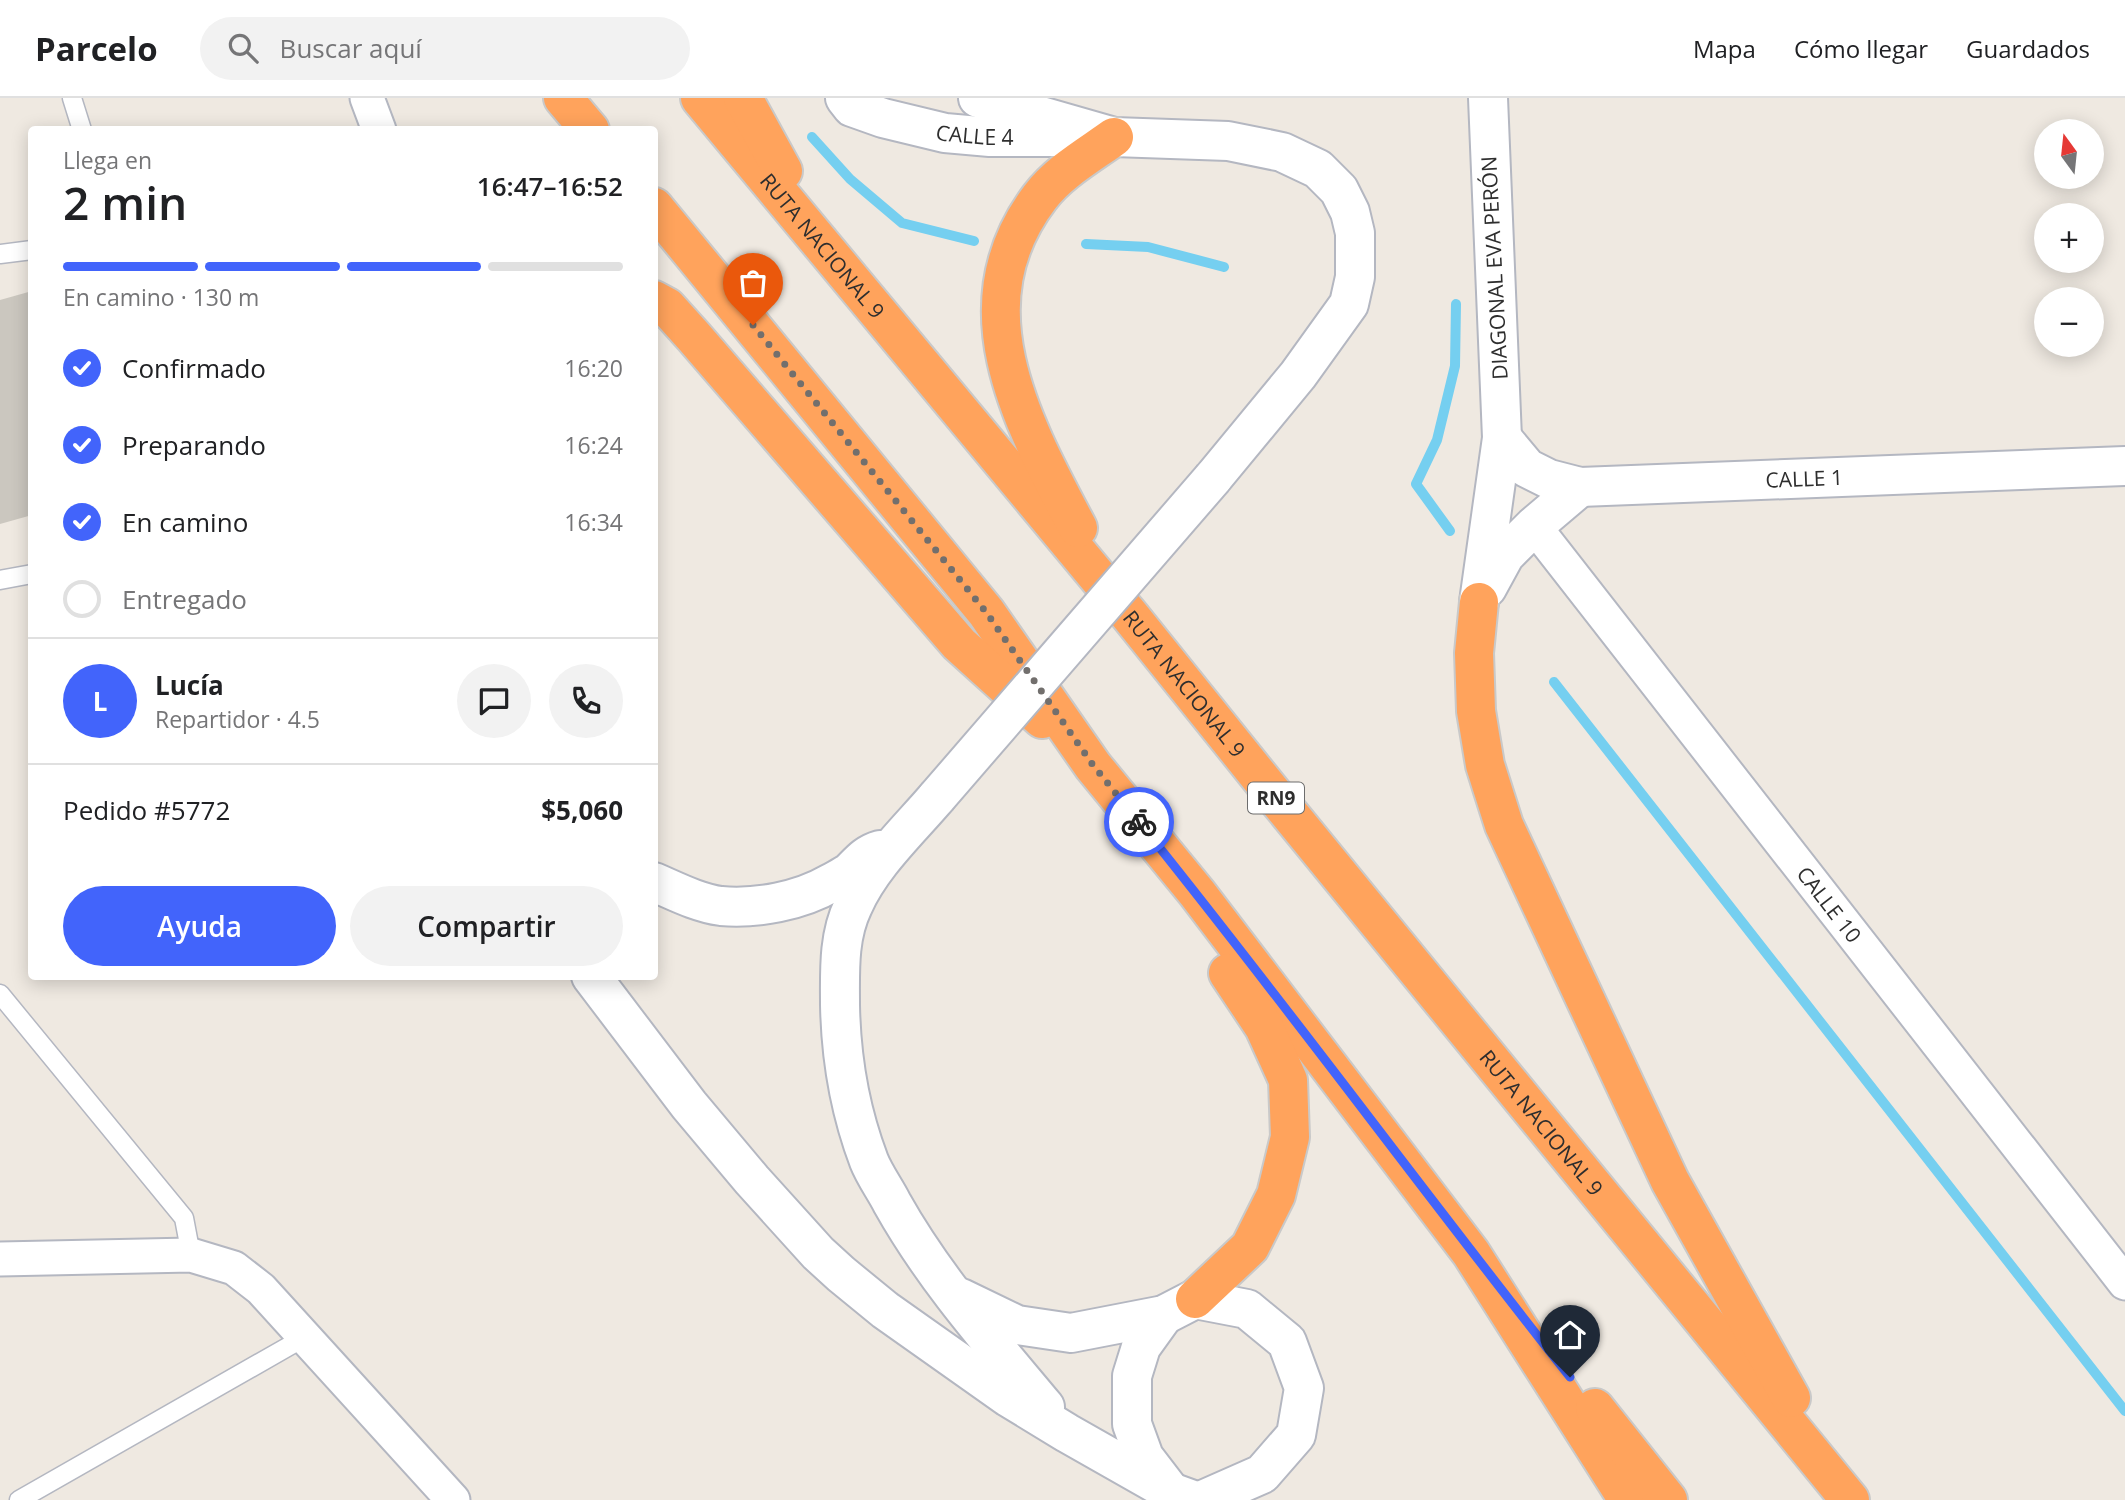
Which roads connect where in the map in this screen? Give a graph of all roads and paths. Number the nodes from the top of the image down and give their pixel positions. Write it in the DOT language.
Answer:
graph roads {
  1 [pos="72,98"];
  2 [pos="367,98"];
  3 [pos="563,98"];
  4 [pos="700,98"];
  5 [pos="743,98"];
  6 [pos="845,98"];
  7 [pos="978,98"];
  8 [pos="1488,98"];
  9 [pos="81,126"];
  10 [pos="378,126"];
  11 [pos="587,126"];
  12 [pos="1114,137"];
  13 [pos="658,211"];
  14 [pos="826,249"];
  15 [pos="28,250"];
  16 [pos="0,254"];
  17 [pos="658,302"];
  18 [pos="1502,438"];
  19 [pos="2125,466"];
  20 [pos="1580,487"];
  21 [pos="1534,526"];
  22 [pos="28,575"];
  23 [pos="0,580"];
  24 [pos="1479,602"];
  25 [pos="1131,617"];
  26 [pos="1093,765"];
  27 [pos="895,845"];
  28 [pos="658,884"];
  29 [pos="1197,893"];
  30 [pos="594,980"];
  31 [pos="0,994"];
  32 [pos="1472,1253"];
  33 [pos="191,1255"];
  34 [pos="0,1259"];
  35 [pos="2125,1283"];
  36 [pos="951,1294"];
  37 [pos="1179,1307"];
  38 [pos="305,1337"];
  39 [pos="1067,1433"];
  40 [pos="1189,1497"];
  41 [pos="1849,1499"];
  42 [pos="19,1500"];
  43 [pos="453,1500"];
  44 [pos="1628,1500"];
  45 [pos="1668,1500"];
  1 -- 9 [label="lane"];
  2 -- 10 [label="street"];
  3 -- 11 [label="highway"];
  4 -- 14 [label="highway, RUTA NACIONAL 9 / RN9"];
  5 -- 14 [label="highway"];
  6 -- 12 [label="main road, CALLE 4"];
  7 -- 12 [label="main road"];
  8 -- 18 [label="main road, DIAGONAL EVA PERÓN"];
  12 -- 25 [label="highway"];
  12 -- 27 [label="main road, bridge"];
  13 -- 26 [label="highway"];
  14 -- 25 [label="highway, RUTA NACIONAL 9 / RN9"];
  15 -- 16 [label="lane"];
  17 -- 26 [label="highway"];
  18 -- 20 [label="main road, CALLE 1"];
  18 -- 24 [label="main road, DIAGONAL EVA PERÓN"];
  19 -- 20 [label="main road, CALLE 1"];
  20 -- 21 [label="main road"];
  21 -- 24 [label="main road"];
  21 -- 35 [label="street, CALLE 10"];
  22 -- 23 [label="lane"];
  24 -- 41 [label="highway"];
  25 -- 41 [label="highway, RUTA NACIONAL 9 / RN9"];
  26 -- 29 [label="highway"];
  27 -- 28 [label="main road"];
  27 -- 36 [label="main road"];
  29 -- 32 [label="highway"];
  29 -- 37 [label="highway"];
  30 -- 39 [label="main road"];
  31 -- 33 [label="lane"];
  32 -- 44 [label="highway"];
  32 -- 45 [label="highway"];
  33 -- 34 [label="street"];
  33 -- 38 [label="street"];
  36 -- 37 [label="main road"];
  36 -- 39 [label="main road"];
  37 -- 40 [label="main road"];
  37 -- 40 [label="main road"];
  38 -- 42 [label="lane"];
  38 -- 43 [label="street"];
  39 -- 40 [label="main road"];
}
